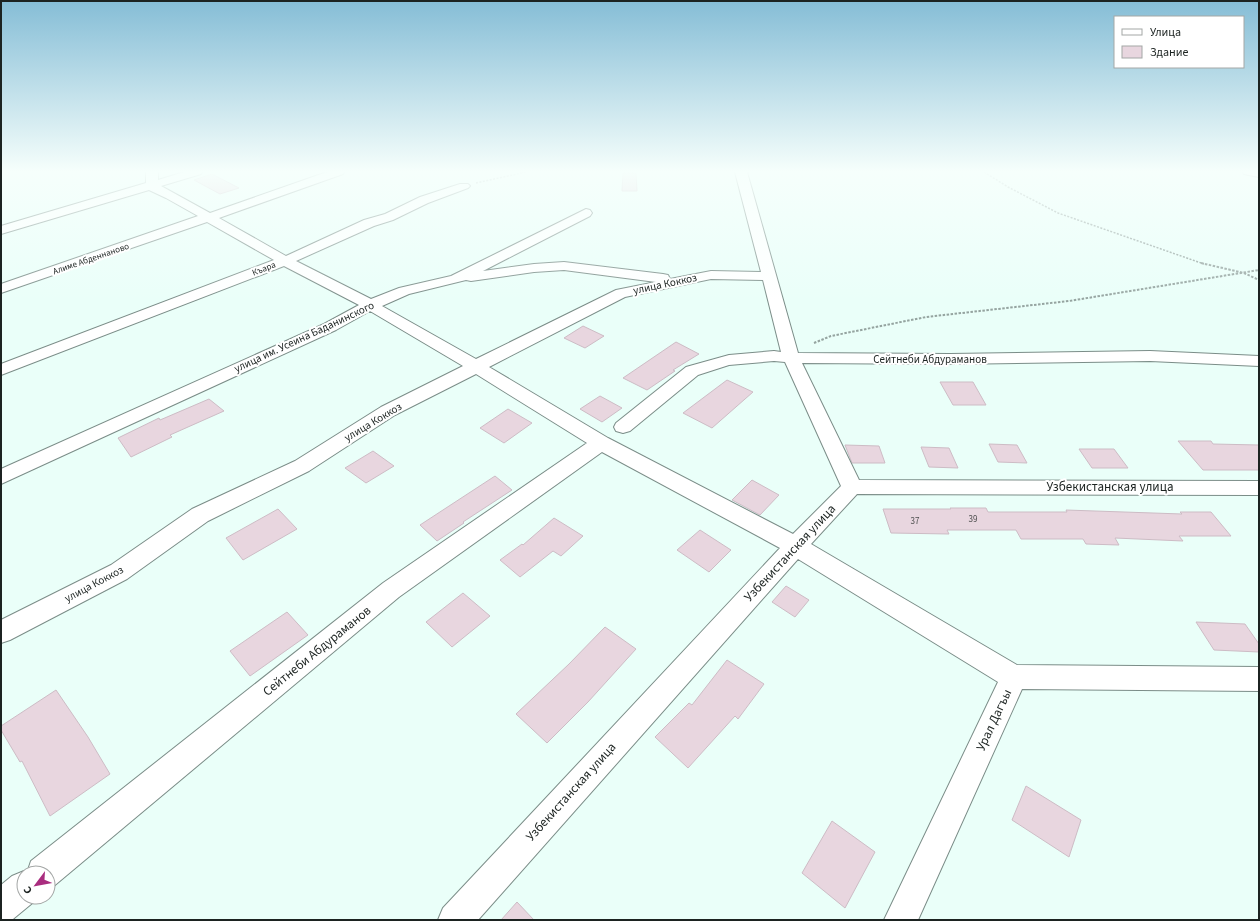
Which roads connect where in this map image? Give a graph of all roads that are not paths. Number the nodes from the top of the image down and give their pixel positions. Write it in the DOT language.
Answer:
graph roads {
  1 [pos="54,215"];
  2 [pos="205,215"];
  3 [pos="218,215"];
  4 [pos="393,215"];
  5 [pos="582,215"];
  6 [pos="752,215"];
  7 [pos="210,218"];
  8 [pos="1,230"];
  9 [pos="285,261"];
  10 [pos="768,276"];
  11 [pos="456,279"];
  12 [pos="687,280"];
  13 [pos="1,289"];
  14 [pos="370,305"];
  15 [pos="791,358"];
  16 [pos="1259,361"];
  17 [pos="477,367"];
  18 [pos="1,370"];
  19 [pos="623,427"];
  20 [pos="601,443"];
  21 [pos="1,477"];
  22 [pos="852,487"];
  23 [pos="1259,488"];
  24 [pos="796,546"];
  25 [pos="1,632"];
  26 [pos="1014,677"];
  27 [pos="1259,679"];
  28 [pos="53,865"];
  29 [pos="455,920"];
  30 [pos="901,920"];
  1 -- 8 [label="street"];
  2 -- 7 [label="street"];
  3 -- 7 [label="street, Алиме Абденнаново"];
  4 -- 9 [label="street, Къара"];
  5 -- 11 [label="street, улица им. Усеина Баданинского"];
  6 -- 10 [label="street"];
  7 -- 9 [label="street"];
  7 -- 13 [label="street, Алиме Абденнаново"];
  9 -- 14 [label="street"];
  9 -- 18 [label="street, Къара"];
  10 -- 12 [label="street, улица Коккоз"];
  10 -- 15 [label="street"];
  11 -- 12 [label="street"];
  11 -- 14 [label="street, улица им. Усеина Баданинского"];
  12 -- 17 [label="street, улица Коккоз"];
  14 -- 17 [label="street"];
  14 -- 21 [label="street, улица им. Усеина Баданинского"];
  15 -- 16 [label="street, Сейтнеби Абдураманов"];
  15 -- 19 [label="street, Сейтнеби Абдураманов"];
  15 -- 22 [label="street"];
  17 -- 20 [label="street"];
  17 -- 25 [label="street, улица Коккоз"];
  20 -- 24 [label="street"];
  20 -- 28 [label="street, Сейтнеби Абдураманов"];
  22 -- 23 [label="street, Узбекистанская улица"];
  22 -- 24 [label="street, Узбекистанская улица"];
  24 -- 26 [label="street"];
  24 -- 29 [label="street, Узбекистанская улица"];
  26 -- 27 [label="street, Урал Дагъы"];
  26 -- 30 [label="street, Урал Дагъы"];
}
